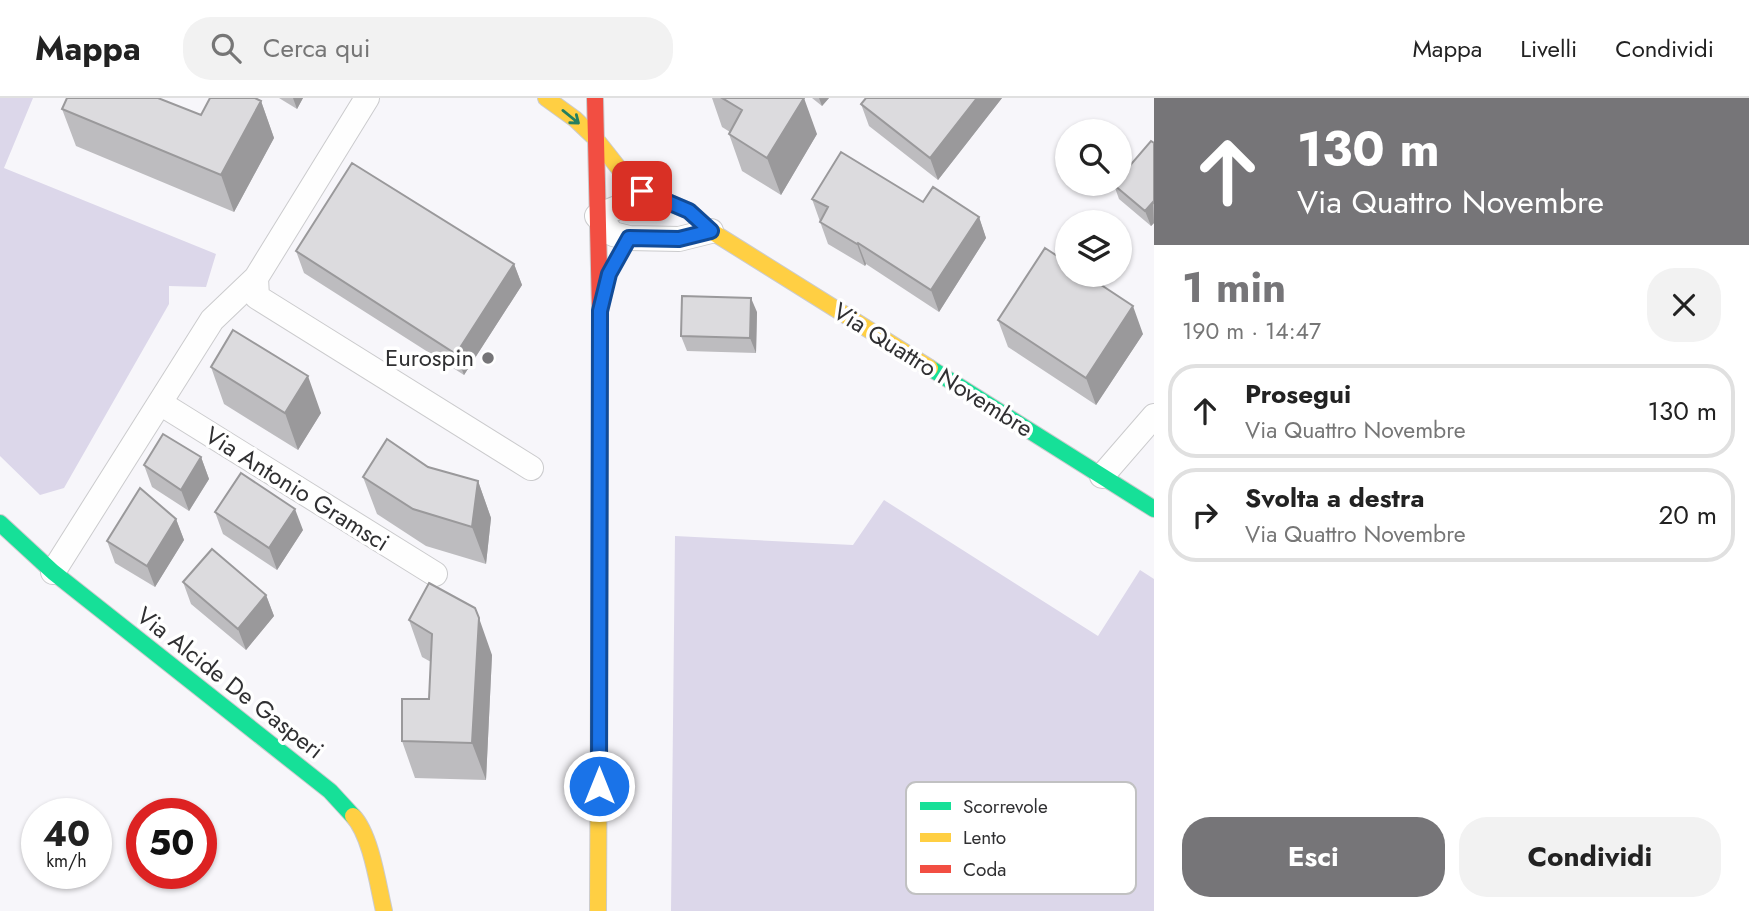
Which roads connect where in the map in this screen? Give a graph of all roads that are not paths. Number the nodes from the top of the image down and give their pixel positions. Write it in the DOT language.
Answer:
graph roads {
  1 [pos="367,98"];
  2 [pos="546,98"];
  3 [pos="595,98"];
  4 [pos="595,138"];
  5 [pos="653,197"];
  6 [pos="597,216"];
  7 [pos="711,231"];
  8 [pos="629,238"];
  9 [pos="256,278"];
  10 [pos="600,311"];
  11 [pos="160,403"];
  12 [pos="1154,416"];
  13 [pos="531,468"];
  14 [pos="1102,476"];
  15 [pos="1154,509"];
  16 [pos="0,523"];
  17 [pos="53,572"];
  18 [pos="435,575"];
  19 [pos="384,911"];
  20 [pos="598,911"];
  1 -- 9 [label="street"];
  2 -- 4 [label="street, Via Quattro Novembre, one-way"];
  3 -- 4 [label="street"];
  4 -- 5 [label="street, Via Quattro Novembre"];
  4 -- 6 [label="street"];
  5 -- 6 [label="street"];
  5 -- 7 [label="street, Via Quattro Novembre"];
  6 -- 8 [label="street"];
  6 -- 10 [label="street"];
  7 -- 8 [label="street"];
  7 -- 14 [label="street, Via Quattro Novembre"];
  8 -- 10 [label="street"];
  9 -- 11 [label="street"];
  9 -- 13 [label="street"];
  10 -- 20 [label="street"];
  11 -- 17 [label="street"];
  11 -- 18 [label="street, Via Antonio Gramsci"];
  12 -- 14 [label="street"];
  14 -- 15 [label="street, Via Quattro Novembre"];
  16 -- 17 [label="street, Via Alcide De Gasperi"];
  17 -- 19 [label="street, Via Alcide De Gasperi"];
}
